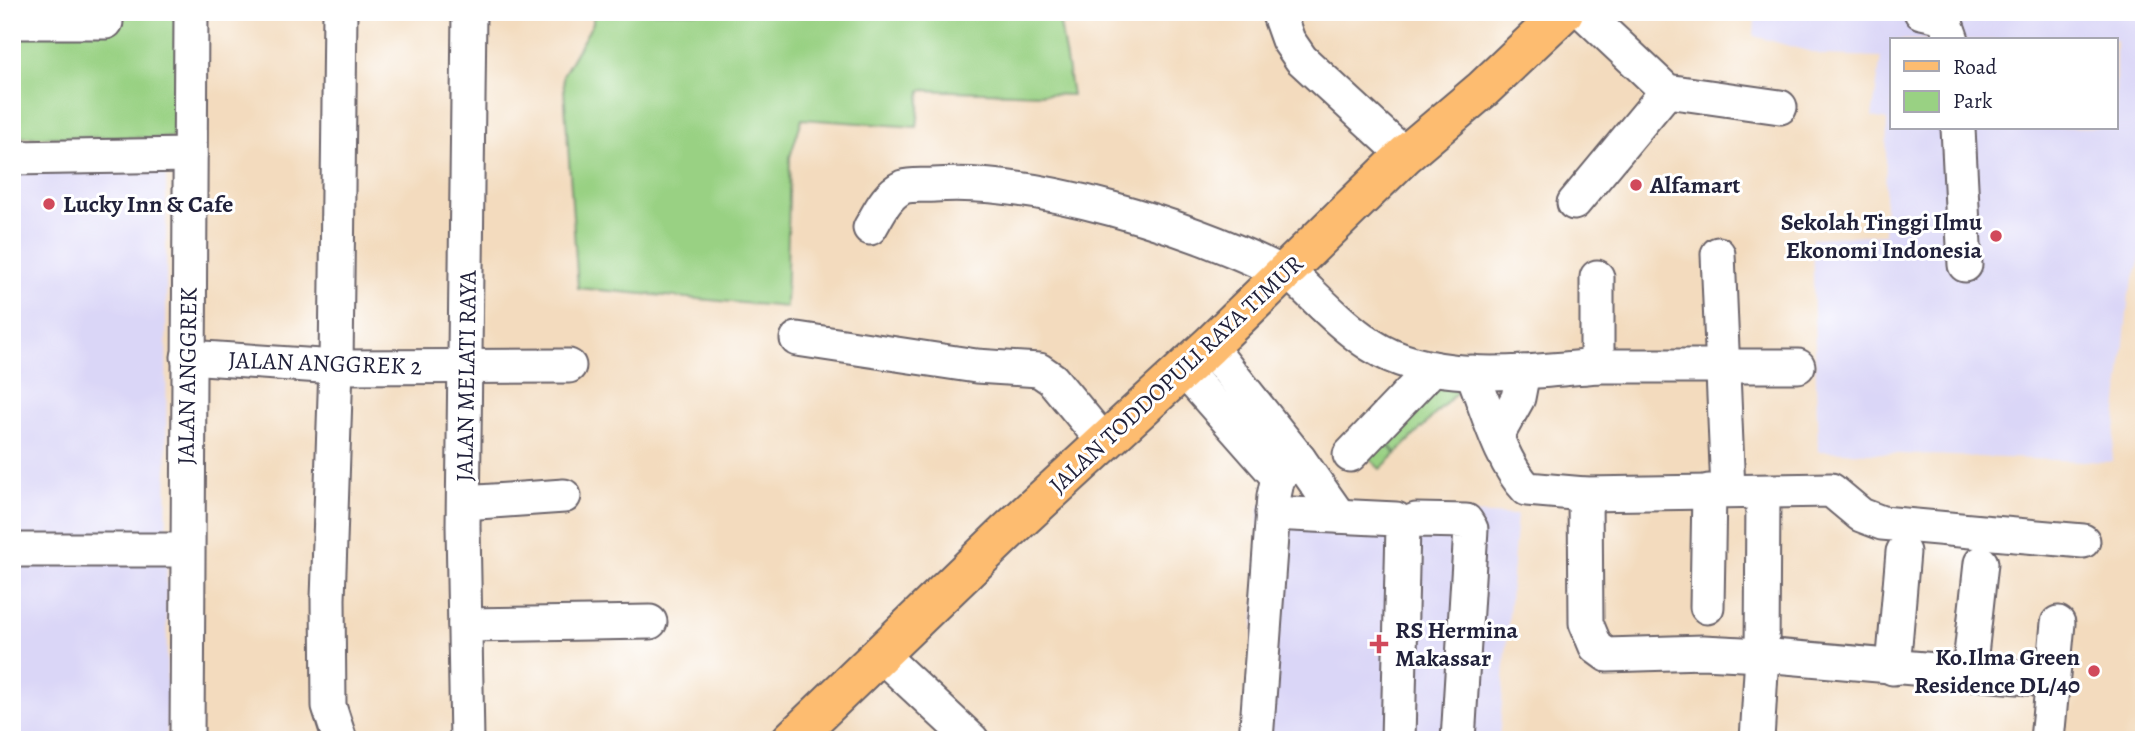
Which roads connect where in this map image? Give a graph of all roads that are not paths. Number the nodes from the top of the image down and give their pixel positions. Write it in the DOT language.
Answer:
graph roads {
  1 [pos="106,12"];
  2 [pos="191,12"];
  3 [pos="340,12"];
  4 [pos="469,12"];
  5 [pos="1278,12"];
  6 [pos="1564,12"];
  7 [pos="1583,12"];
  8 [pos="12,22"];
  9 [pos="1667,91"];
  10 [pos="1780,107"];
  11 [pos="1958,130"];
  12 [pos="190,155"];
  13 [pos="1405,155"];
  14 [pos="12,158"];
  15 [pos="1574,203"];
  16 [pos="870,228"];
  17 [pos="1718,254"];
  18 [pos="1965,265"];
  19 [pos="1285,272"];
  20 [pos="1597,277"];
  21 [pos="797,340"];
  22 [pos="188,357"];
  23 [pos="1195,357"];
  24 [pos="1396,359"];
  25 [pos="467,366"];
  26 [pos="569,366"];
  27 [pos="1597,366"];
  28 [pos="1724,366"];
  29 [pos="1798,366"];
  30 [pos="336,367"];
  31 [pos="1433,368"];
  32 [pos="1472,372"];
  33 [pos="1523,372"];
  34 [pos="1401,401"];
  35 [pos="1498,434"];
  36 [pos="1104,442"];
  37 [pos="1350,456"];
  38 [pos="1289,468"];
  39 [pos="1719,491"];
  40 [pos="1763,492"];
  41 [pos="1585,494"];
  42 [pos="564,496"];
  43 [pos="464,503"];
  44 [pos="1272,513"];
  45 [pos="1339,516"];
  46 [pos="1403,526"];
  47 [pos="2083,541"];
  48 [pos="185,550"];
  49 [pos="12,551"];
  50 [pos="1903,552"];
  51 [pos="1981,563"];
  52 [pos="1707,607"];
  53 [pos="650,622"];
  54 [pos="2058,623"];
  55 [pos="465,625"];
  56 [pos="881,655"];
  57 [pos="1762,655"];
  58 [pos="1893,668"];
  59 [pos="1969,673"];
  60 [pos="2052,680"];
  61 [pos="187,740"];
  62 [pos="340,740"];
  63 [pos="467,740"];
  64 [pos="791,740"];
  65 [pos="972,740"];
  66 [pos="1256,740"];
  67 [pos="1398,740"];
  68 [pos="1458,740"];
  69 [pos="1758,740"];
  70 [pos="2047,740"];
  1 -- 8 [label="street"];
  2 -- 12 [label="street, JALAN ANGGREK"];
  3 -- 30 [label="street"];
  4 -- 25 [label="street, JALAN MELATI RAYA"];
  5 -- 13 [label="street"];
  6 -- 13 [label="main road, JALAN TODDOPULI RAYA TIMUR"];
  7 -- 9 [label="street"];
  9 -- 10 [label="street"];
  9 -- 15 [label="street"];
  11 -- 18 [label="street"];
  12 -- 14 [label="street"];
  12 -- 22 [label="street, JALAN ANGGREK"];
  13 -- 19 [label="main road, JALAN TODDOPULI RAYA TIMUR"];
  16 -- 19 [label="street"];
  17 -- 28 [label="street"];
  19 -- 23 [label="main road, JALAN TODDOPULI RAYA TIMUR"];
  19 -- 24 [label="street"];
  20 -- 27 [label="street"];
  21 -- 36 [label="street"];
  22 -- 30 [label="street, JALAN ANGGREK 2"];
  22 -- 48 [label="street, JALAN ANGGREK"];
  23 -- 36 [label="main road, JALAN TODDOPULI RAYA TIMUR"];
  23 -- 38 [label="street"];
  24 -- 31 [label="street"];
  24 -- 34 [label="street"];
  25 -- 26 [label="street, JALAN ANGGREK 2"];
  25 -- 30 [label="street, JALAN ANGGREK 2"];
  25 -- 43 [label="street, JALAN MELATI RAYA"];
  27 -- 28 [label="street"];
  27 -- 33 [label="street"];
  28 -- 29 [label="street"];
  28 -- 39 [label="street"];
  30 -- 62 [label="street"];
  31 -- 32 [label="street"];
  31 -- 34 [label="street"];
  32 -- 33 [label="street"];
  32 -- 35 [label="street"];
  33 -- 35 [label="street"];
  34 -- 37 [label="street"];
  35 -- 41 [label="street"];
  36 -- 56 [label="main road, JALAN TODDOPULI RAYA TIMUR"];
  38 -- 44 [label="street"];
  38 -- 45 [label="street"];
  39 -- 40 [label="street"];
  39 -- 41 [label="street"];
  39 -- 52 [label="street"];
  40 -- 47 [label="street"];
  40 -- 57 [label="street"];
  41 -- 57 [label="street"];
  42 -- 43 [label="street"];
  43 -- 55 [label="street, JALAN MELATI RAYA"];
  44 -- 45 [label="street"];
  44 -- 66 [label="street"];
  45 -- 46 [label="street"];
  46 -- 67 [label="street"];
  46 -- 68 [label="street"];
  48 -- 49 [label="street"];
  48 -- 61 [label="street, JALAN ANGGREK"];
  50 -- 58 [label="street"];
  51 -- 59 [label="street"];
  53 -- 55 [label="street"];
  54 -- 60 [label="street"];
  55 -- 63 [label="street, JALAN MELATI RAYA"];
  56 -- 64 [label="main road, JALAN TODDOPULI RAYA TIMUR"];
  56 -- 65 [label="street"];
  57 -- 58 [label="street"];
  57 -- 69 [label="street"];
  58 -- 59 [label="street"];
  59 -- 60 [label="street"];
  60 -- 70 [label="street"];
}
